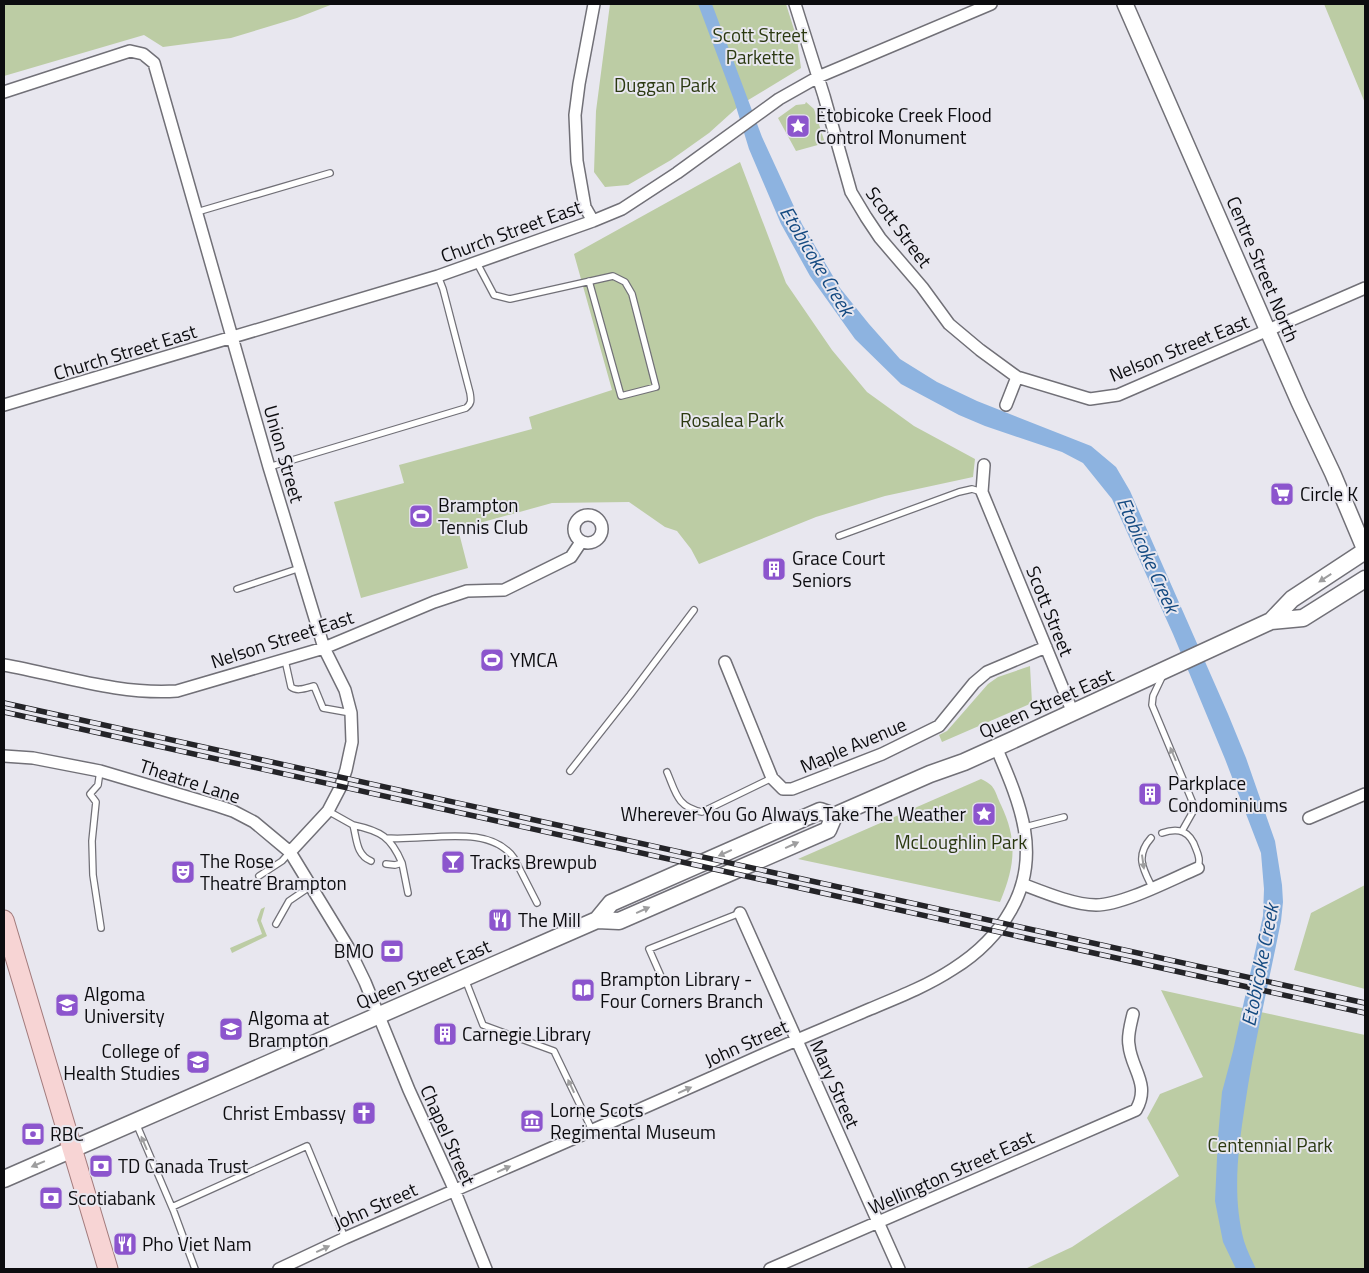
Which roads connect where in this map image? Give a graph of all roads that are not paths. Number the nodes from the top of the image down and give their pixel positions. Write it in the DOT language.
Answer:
graph roads {
  1 [pos="594,4"];
  2 [pos="795,4"];
  3 [pos="991,4"];
  4 [pos="1125,4"];
  5 [pos="818,77"];
  6 [pos="4,92"];
  7 [pos="330,173"];
  8 [pos="197,212"];
  9 [pos="593,221"];
  10 [pos="477,263"];
  11 [pos="438,276"];
  12 [pos="589,281"];
  13 [pos="1365,288"];
  14 [pos="1268,331"];
  15 [pos="233,338"];
  16 [pos="1017,377"];
  17 [pos="4,405"];
  18 [pos="1006,405"];
  19 [pos="984,465"];
  20 [pos="269,467"];
  21 [pos="982,492"];
  22 [pos="839,536"];
  23 [pos="581,542"];
  24 [pos="1365,550"];
  25 [pos="300,568"];
  26 [pos="1365,579"];
  27 [pos="236,589"];
  28 [pos="694,610"];
  29 [pos="1271,621"];
  30 [pos="1046,647"];
  31 [pos="324,648"];
  32 [pos="284,660"];
  33 [pos="725,662"];
  34 [pos="4,665"];
  35 [pos="1165,670"];
  36 [pos="351,713"];
  37 [pos="1073,713"];
  38 [pos="996,747"];
  39 [pos="4,756"];
  40 [pos="570,770"];
  41 [pos="100,771"];
  42 [pos="667,772"];
  43 [pos="772,778"];
  44 [pos="1365,794"];
  45 [pos="328,811"];
  46 [pos="1064,818"];
  47 [pos="1309,818"];
  48 [pos="353,825"];
  49 [pos="1024,827"];
  50 [pos="1182,831"];
  51 [pos="1162,833"];
  52 [pos="386,838"];
  53 [pos="1150,838"];
  54 [pos="290,852"];
  55 [pos="371,861"];
  56 [pos="402,863"];
  57 [pos="386,864"];
  58 [pos="1198,868"];
  59 [pos="259,876"];
  60 [pos="1022,884"];
  61 [pos="311,886"];
  62 [pos="1152,887"];
  63 [pos="408,892"];
  64 [pos="537,903"];
  65 [pos="740,913"];
  66 [pos="4,920"];
  67 [pos="276,924"];
  68 [pos="101,928"];
  69 [pos="465,978"];
  70 [pos="664,983"];
  71 [pos="1132,1014"];
  72 [pos="378,1016"];
  73 [pos="797,1040"];
  74 [pos="135,1122"];
  75 [pos="592,1130"];
  76 [pos="72,1150"];
  77 [pos="4,1179"];
  78 [pos="454,1191"];
  79 [pos="172,1207"];
  80 [pos="879,1223"];
  81 [pos="345,1238"];
  82 [pos="108,1269"];
  83 [pos="195,1269"];
  84 [pos="279,1269"];
  85 [pos="486,1269"];
  86 [pos="770,1269"];
  87 [pos="899,1269"];
  1 -- 9 [label="street"];
  2 -- 5 [label="street, Scott Street"];
  3 -- 5 [label="street, Church Street East"];
  4 -- 14 [label="street, Centre Street North"];
  5 -- 9 [label="street, Church Street East"];
  5 -- 16 [label="street, Scott Street"];
  6 -- 8 [label="street, Union Street"];
  7 -- 8 [label="lane"];
  8 -- 15 [label="street, Union Street"];
  9 -- 10 [label="street, Church Street East"];
  10 -- 11 [label="street, Church Street East"];
  10 -- 12 [label="lane"];
  11 -- 15 [label="street, Church Street East"];
  11 -- 20 [label="lane"];
  12 -- 12 [label="lane"];
  13 -- 14 [label="street, Nelson Street East"];
  14 -- 16 [label="street, Nelson Street East"];
  14 -- 24 [label="street, Centre Street North"];
  15 -- 17 [label="street, Church Street East"];
  15 -- 20 [label="street, Union Street"];
  16 -- 18 [label="street"];
  19 -- 21 [label="street, Scott Street"];
  20 -- 25 [label="street, Union Street"];
  21 -- 22 [label="lane"];
  21 -- 30 [label="street, Scott Street"];
  23 -- 31 [label="street, Nelson Street East"];
  24 -- 29 [label="main road, Queen Street East, one-way"];
  25 -- 27 [label="lane"];
  25 -- 31 [label="street, Union Street"];
  26 -- 29 [label="main road, Queen Street East"];
  28 -- 40 [label="lane"];
  29 -- 35 [label="main road, Queen Street East"];
  30 -- 37 [label="street, Scott Street"];
  30 -- 43 [label="street, Maple Avenue"];
  31 -- 32 [label="street, Nelson Street East"];
  31 -- 36 [label="street, Union Street"];
  32 -- 34 [label="street, Nelson Street East"];
  32 -- 36 [label="lane"];
  33 -- 43 [label="street"];
  35 -- 37 [label="main road, Queen Street East"];
  50 -- 35 [label="lane, one-way"];
  36 -- 45 [label="street, Union Street"];
  37 -- 38 [label="main road, Queen Street East"];
  38 -- 49 [label="street, John Street"];
  38 -- 69 [label="main road, Queen Street East"];
  39 -- 41 [label="street, Theatre Lane"];
  41 -- 54 [label="street, Theatre Lane"];
  41 -- 68 [label="lane"];
  42 -- 43 [label="lane"];
  44 -- 47 [label="street"];
  45 -- 48 [label="lane"];
  45 -- 54 [label="street, Union Street"];
  46 -- 49 [label="lane"];
  48 -- 52 [label="lane"];
  48 -- 55 [label="lane"];
  49 -- 60 [label="street, John Street"];
  50 -- 51 [label="lane"];
  50 -- 58 [label="lane"];
  52 -- 56 [label="lane"];
  52 -- 64 [label="lane"];
  53 -- 62 [label="lane, one-way"];
  54 -- 59 [label="lane"];
  54 -- 61 [label="street, Theatre Lane"];
  56 -- 57 [label="lane"];
  56 -- 63 [label="lane"];
  58 -- 62 [label="street"];
  60 -- 62 [label="street"];
  60 -- 73 [label="street, John Street"];
  61 -- 67 [label="lane"];
  61 -- 72 [label="street, Theatre Lane"];
  65 -- 70 [label="lane"];
  65 -- 73 [label="street, Mary Street"];
  66 -- 76 [label="main road"];
  69 -- 72 [label="main road, Queen Street East"];
  75 -- 69 [label="lane, one-way"];
  71 -- 80 [label="street, Wellington Street East"];
  72 -- 74 [label="main road, Queen Street East"];
  72 -- 78 [label="street, Chapel Street"];
  75 -- 73 [label="street, John Street, one-way"];
  73 -- 80 [label="street, Mary Street"];
  74 -- 76 [label="main road, Queen Street East"];
  79 -- 74 [label="lane, one-way"];
  78 -- 75 [label="street, John Street, one-way"];
  76 -- 77 [label="main road, Queen Street East, one-way"];
  76 -- 82 [label="main road"];
  78 -- 81 [label="street, John Street"];
  78 -- 85 [label="street, Chapel Street"];
  79 -- 81 [label="lane"];
  79 -- 83 [label="lane"];
  80 -- 86 [label="street, Wellington Street East"];
  80 -- 87 [label="street, Mary Street"];
  84 -- 81 [label="street, John Street, one-way"];
}
